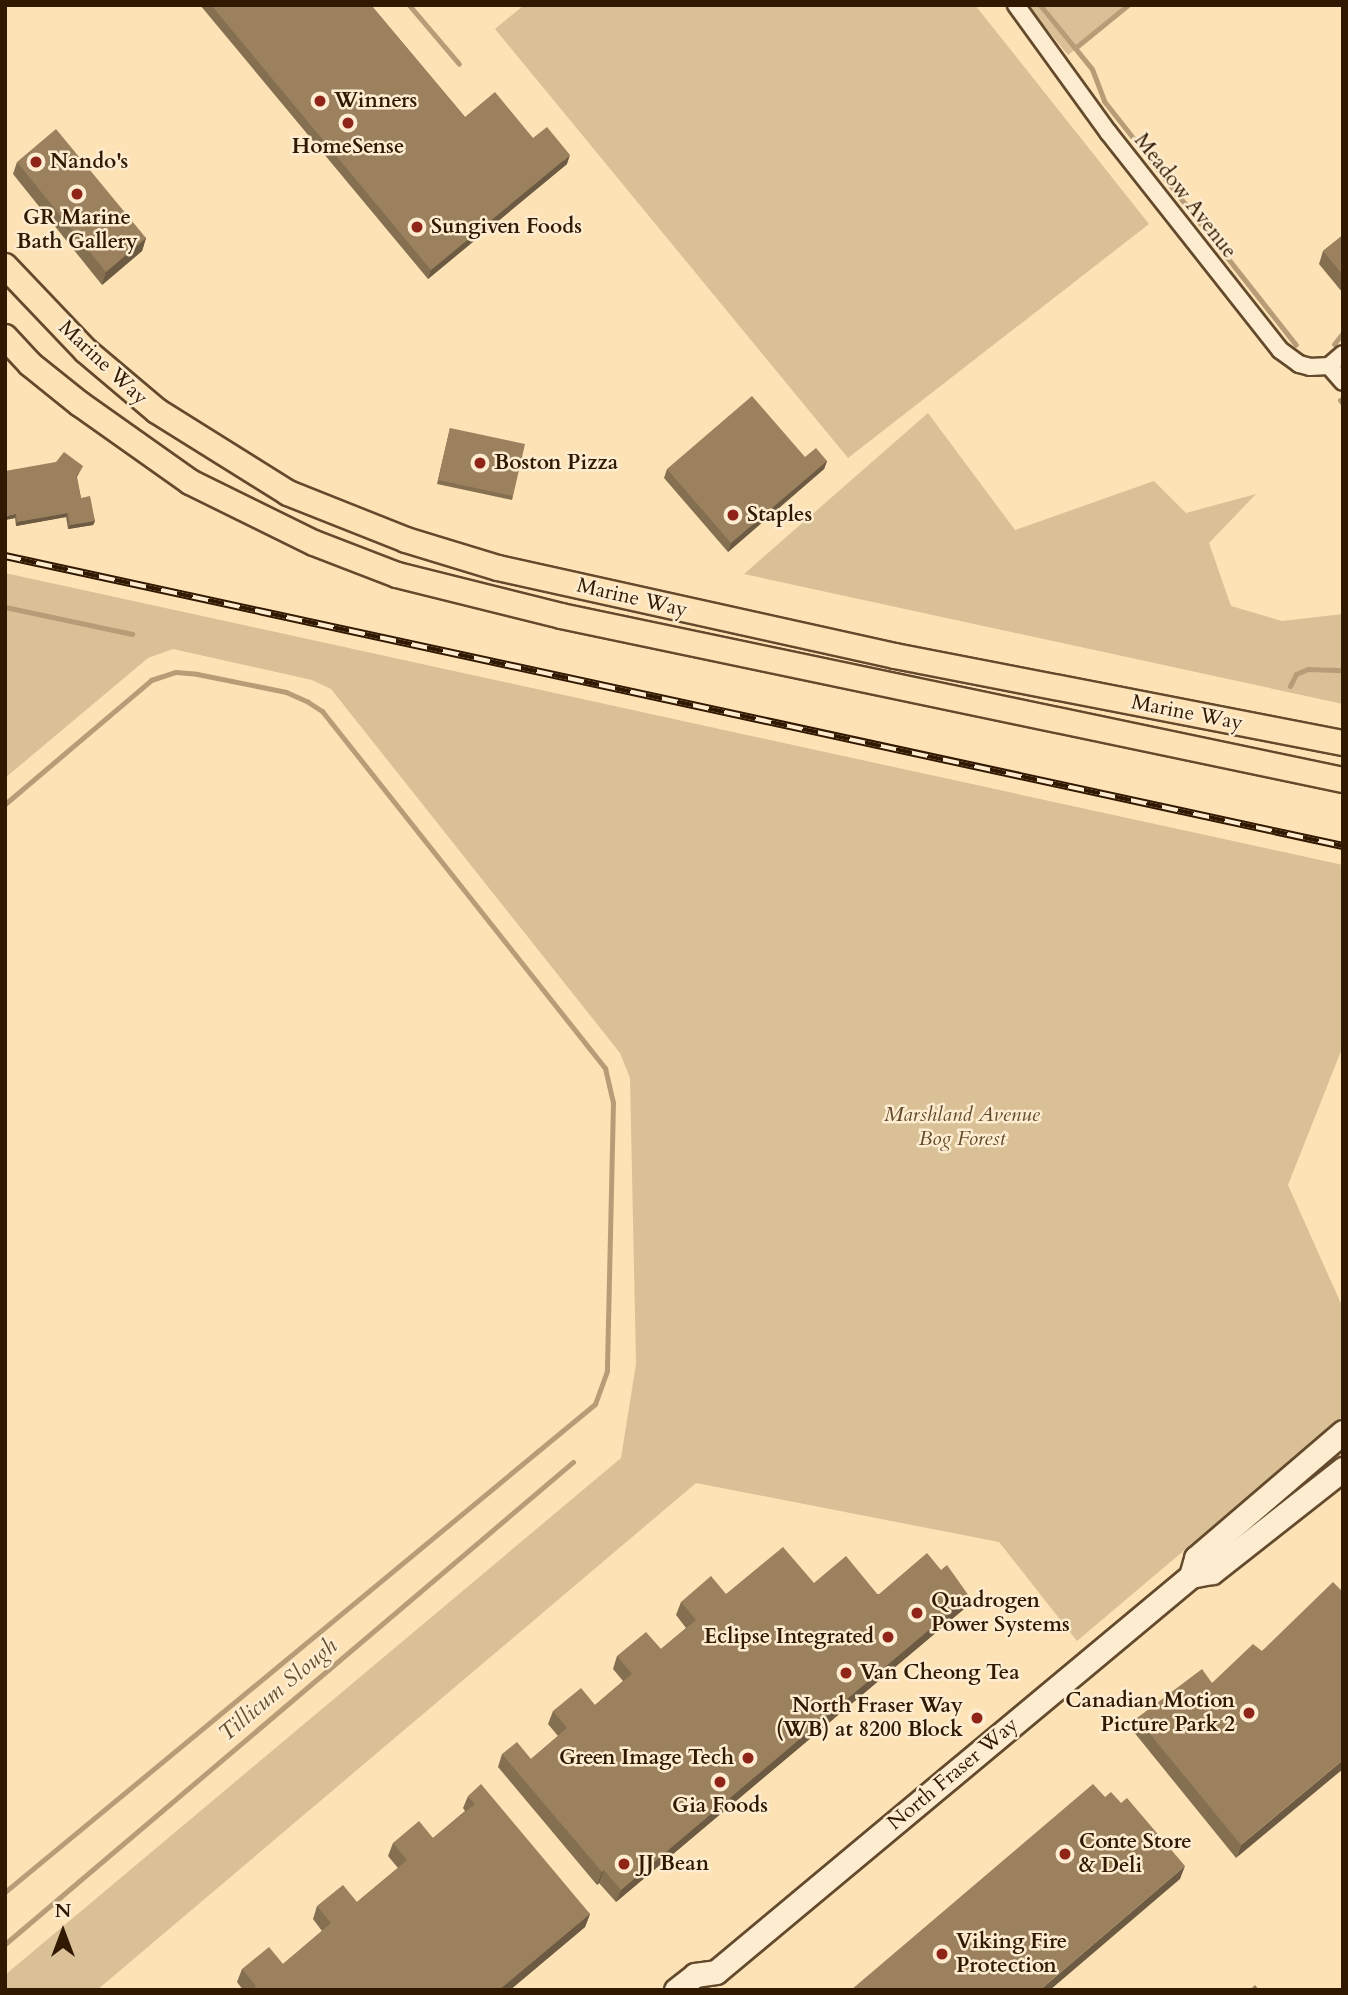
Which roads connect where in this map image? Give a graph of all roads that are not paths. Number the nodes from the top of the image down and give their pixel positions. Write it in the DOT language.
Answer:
graph roads {
  1 [pos="1016,5"];
  2 [pos="5,266"];
  3 [pos="5,337"];
  4 [pos="1343,354"];
  5 [pos="1329,366"];
  6 [pos="1343,382"];
  7 [pos="1343,743"];
  8 [pos="1343,780"];
  9 [pos="1343,1432"];
  10 [pos="1324,1447"];
  11 [pos="1342,1470"];
  12 [pos="1191,1576"];
  13 [pos="714,1981"];
  14 [pos="677,1990"];
  1 -- 5 [label="street, Meadow Avenue"];
  2 -- 7 [label="main road, Marine Way"];
  3 -- 8 [label="main road, Marine Way"];
  4 -- 5 [label="street"];
  5 -- 6 [label="street"];
  9 -- 10 [label="street, North Fraser Way"];
  10 -- 11 [label="street"];
  10 -- 12 [label="street, North Fraser Way"];
  11 -- 12 [label="street, North Fraser Way"];
  12 -- 13 [label="street, North Fraser Way"];
  13 -- 14 [label="street, North Fraser Way"];
}
